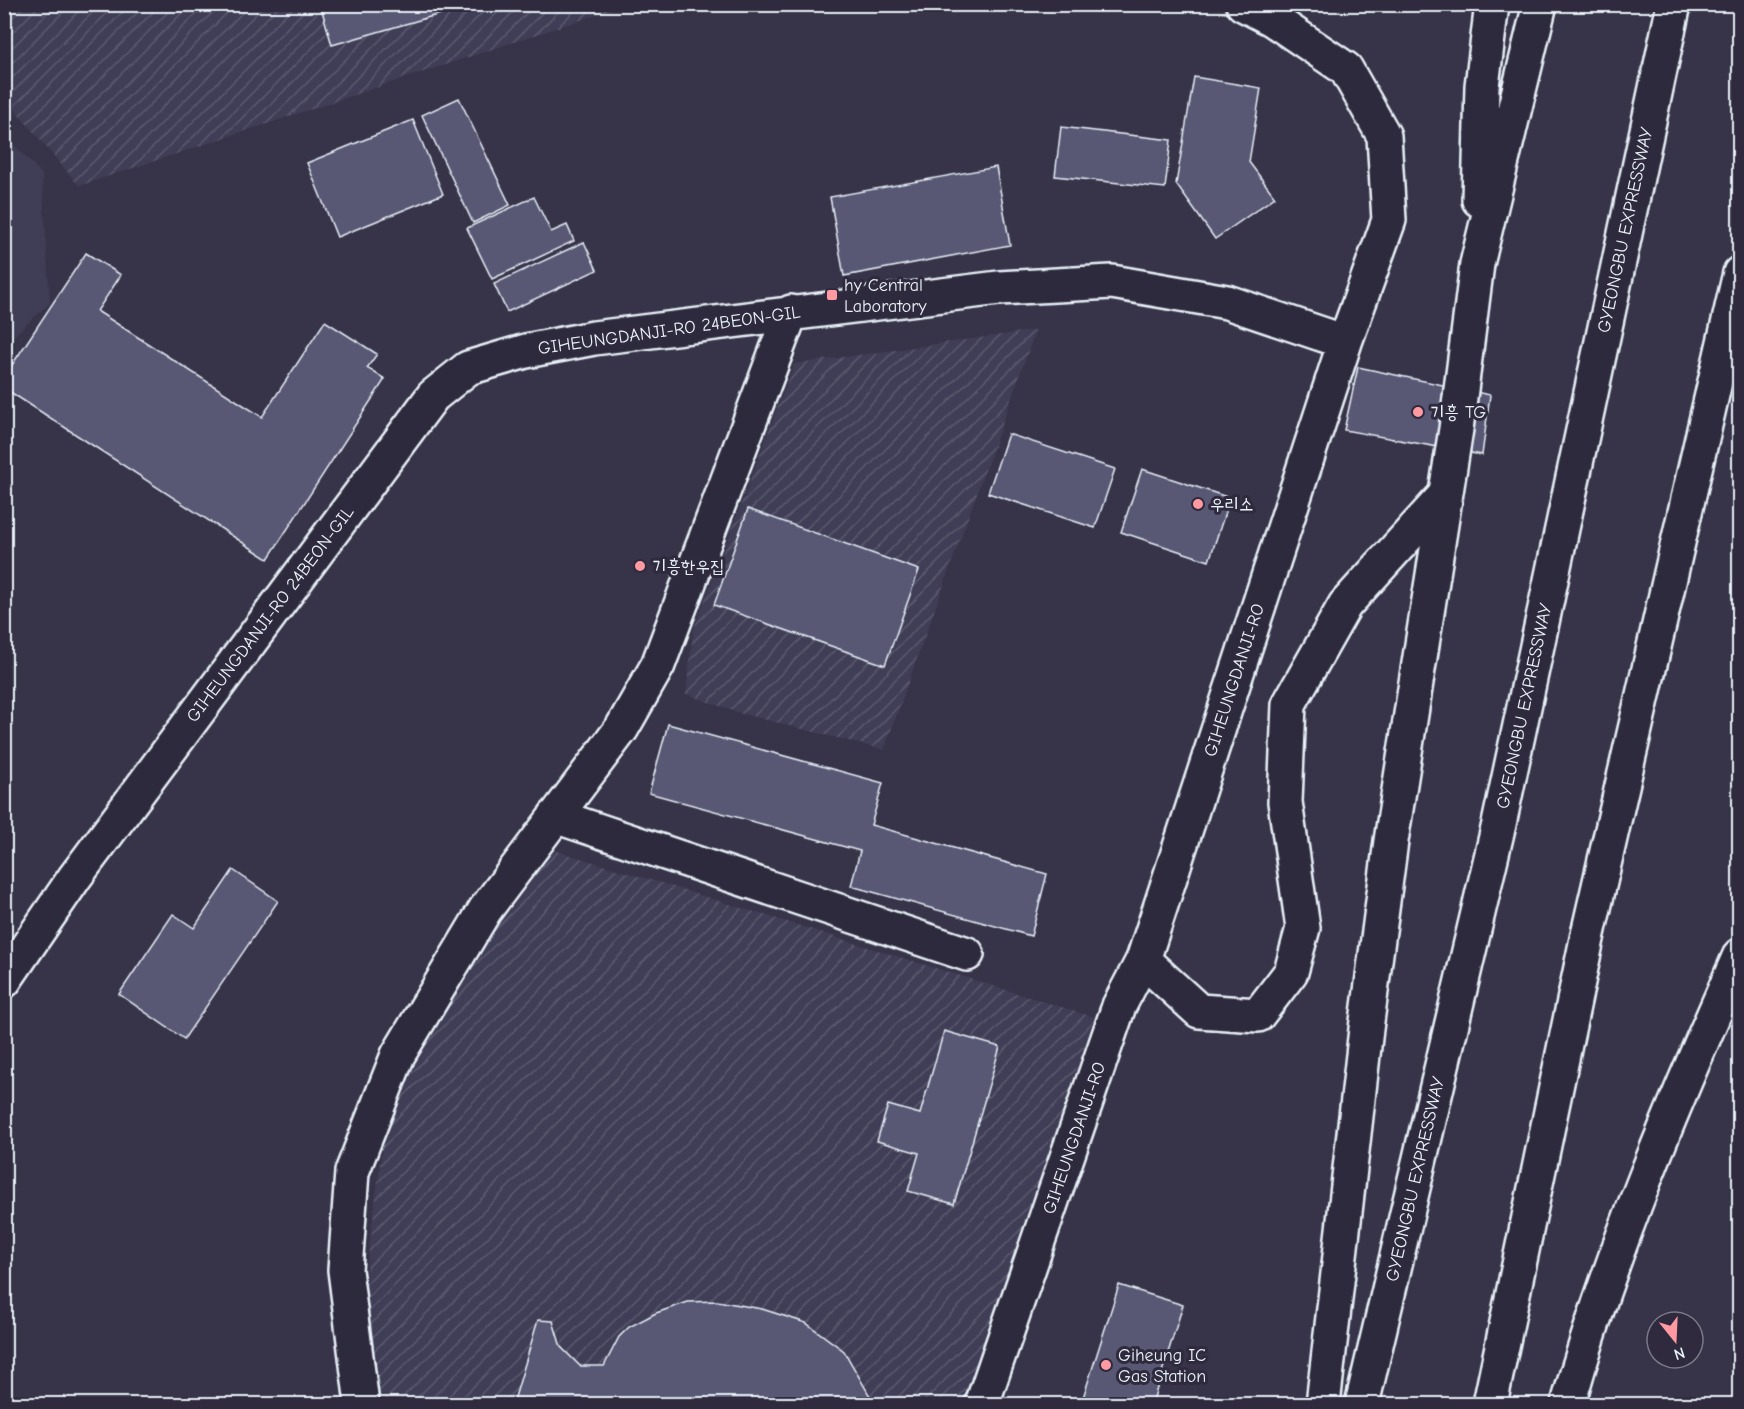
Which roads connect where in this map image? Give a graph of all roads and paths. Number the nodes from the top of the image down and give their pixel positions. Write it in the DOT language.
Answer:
graph roads {
  1 [pos="1244,4"];
  2 [pos="1492,4"];
  3 [pos="1540,4"];
  4 [pos="1674,4"];
  5 [pos="1477,264"];
  6 [pos="1740,273"];
  7 [pos="791,312"];
  8 [pos="1345,342"];
  9 [pos="1445,495"];
  10 [pos="555,816"];
  11 [pos="967,954"];
  12 [pos="1740,955"];
  13 [pos="1143,960"];
  14 [pos="4,981"];
  15 [pos="362,1404"];
  16 [pos="982,1404"];
  17 [pos="1323,1404"];
  18 [pos="1362,1404"];
  19 [pos="1490,1404"];
  20 [pos="1568,1404"];
  1 -- 8 [label="main road, GIHEUNGDANJI-RO"];
  2 -- 5 [label="main road"];
  3 -- 5 [label="main road"];
  4 -- 18 [label="main road, GYEONGBU EXPRESSWAY"];
  5 -- 9 [label="main road"];
  6 -- 19 [label="main road"];
  7 -- 8 [label="main road, GIHEUNGDANJI-RO 24BEON-GIL"];
  7 -- 10 [label="main road"];
  7 -- 14 [label="main road, GIHEUNGDANJI-RO 24BEON-GIL"];
  8 -- 13 [label="main road, GIHEUNGDANJI-RO"];
  9 -- 13 [label="main road"];
  9 -- 17 [label="main road"];
  10 -- 11 [label="main road"];
  10 -- 15 [label="main road"];
  12 -- 20 [label="main road"];
  13 -- 16 [label="main road, GIHEUNGDANJI-RO"];
}
